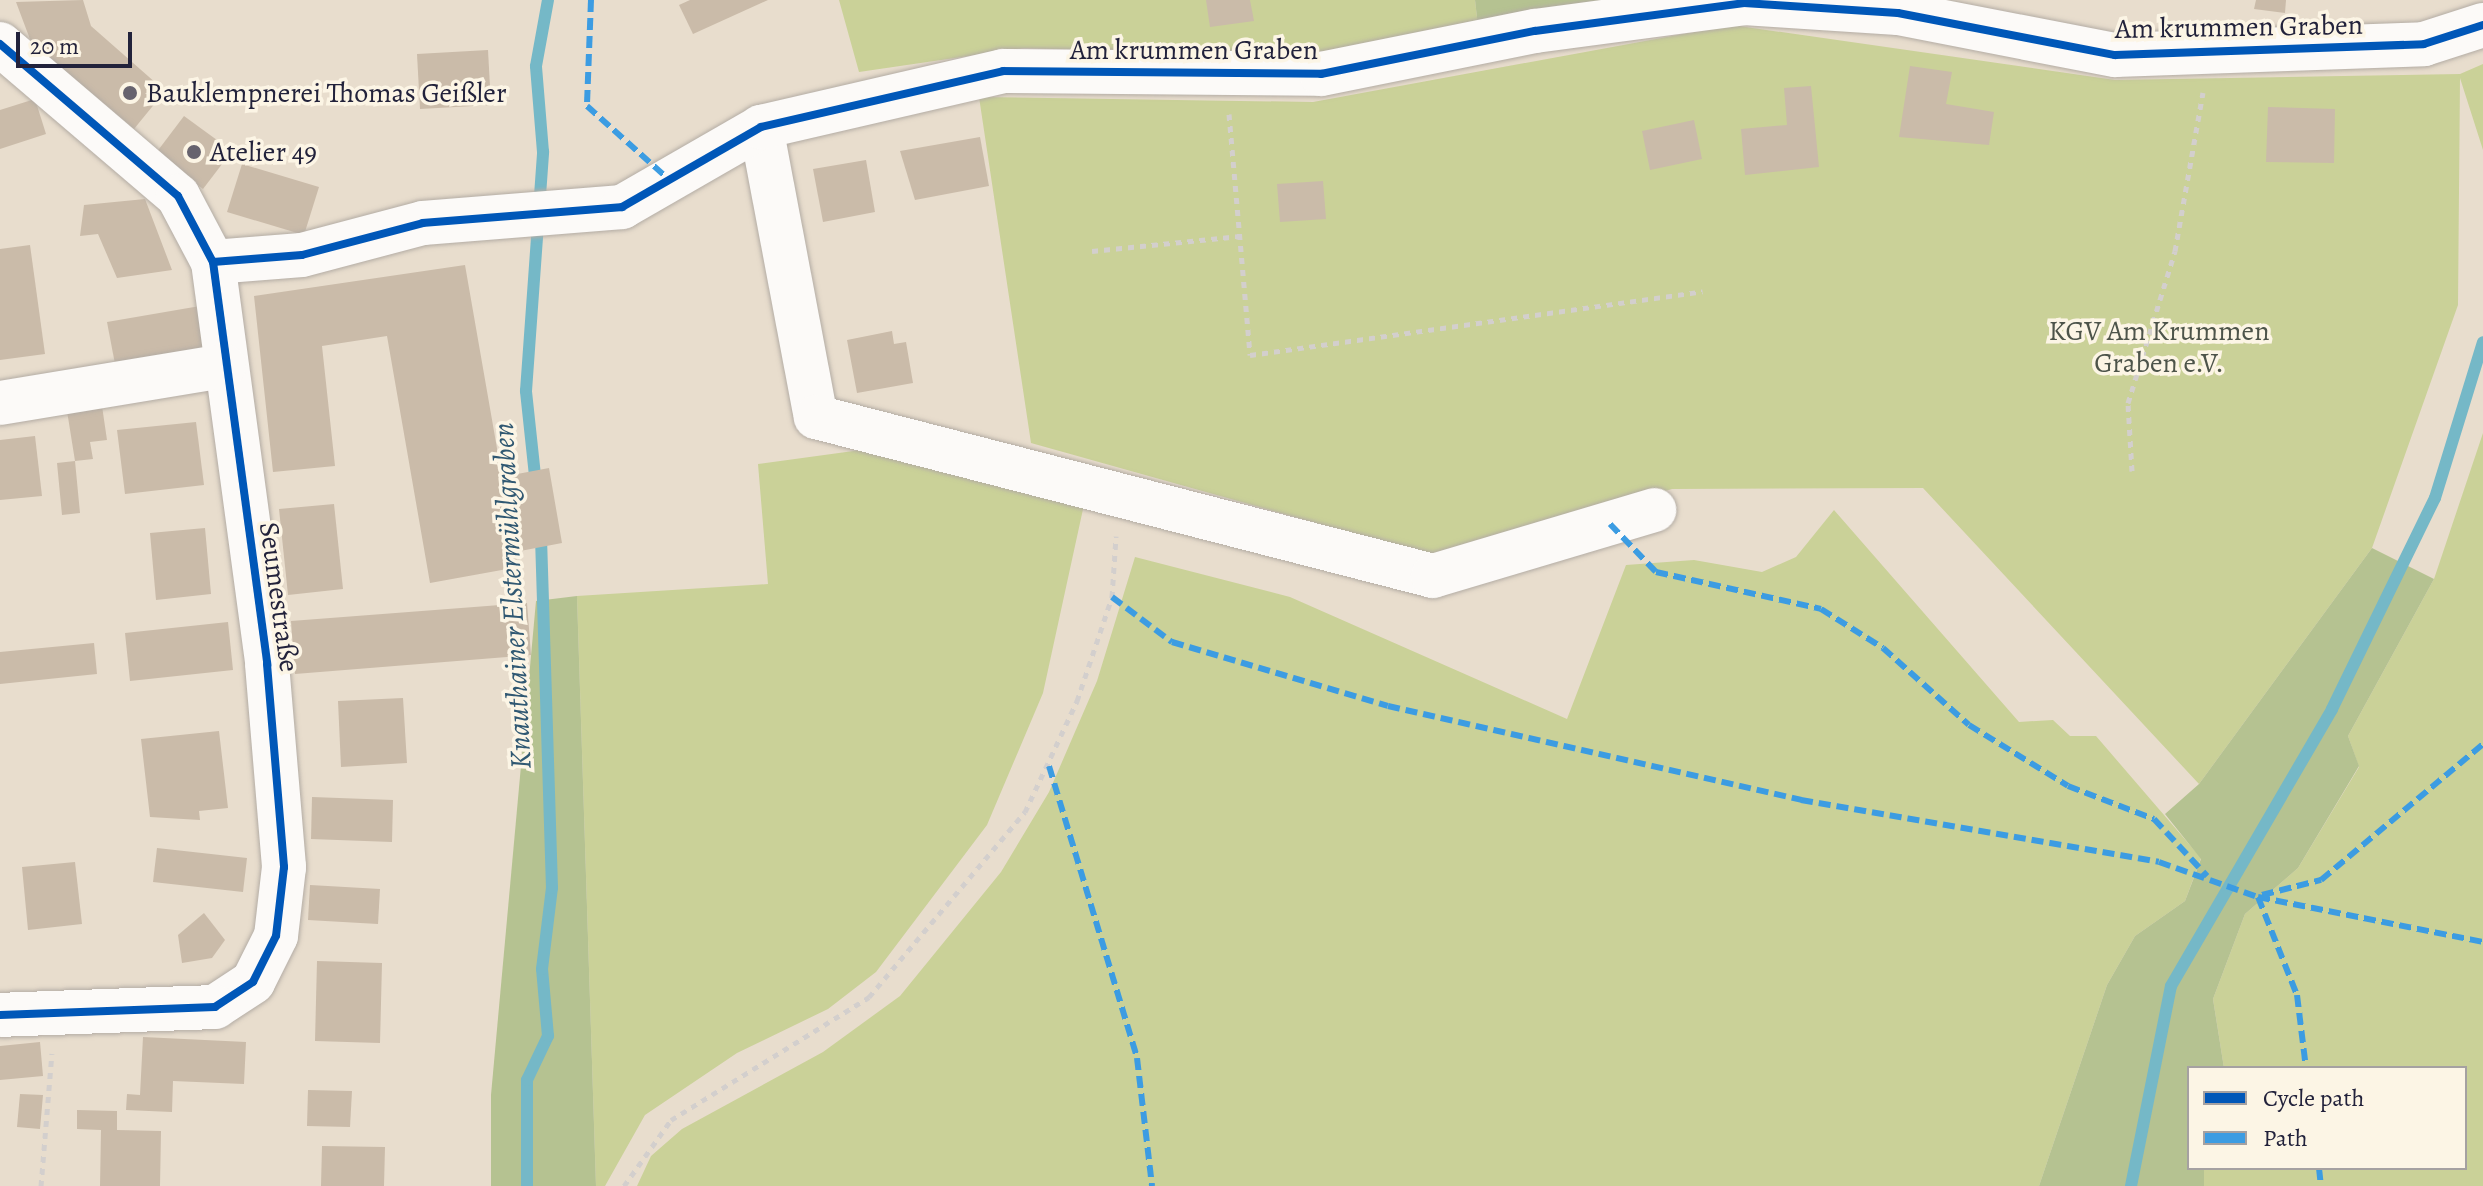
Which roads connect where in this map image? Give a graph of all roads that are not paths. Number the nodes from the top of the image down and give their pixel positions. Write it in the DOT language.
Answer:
graph roads {
  1 [pos="1900,6"];
  2 [pos="2483,25"];
  3 [pos="0,44"];
  4 [pos="761,127"];
  5 [pos="213,262"];
  6 [pos="224,366"];
  7 [pos="0,403"];
  8 [pos="1654,510"];
  9 [pos="0,1015"];
  1 -- 2 [label="street, Am krummen Graben"];
  1 -- 4 [label="street, Am krummen Graben"];
  3 -- 5 [label="street, Seumestraße"];
  4 -- 5 [label="street, Am krummen Graben"];
  4 -- 8 [label="street"];
  5 -- 6 [label="street, Seumestraße"];
  6 -- 7 [label="street"];
  6 -- 9 [label="street, Seumestraße"];
}
